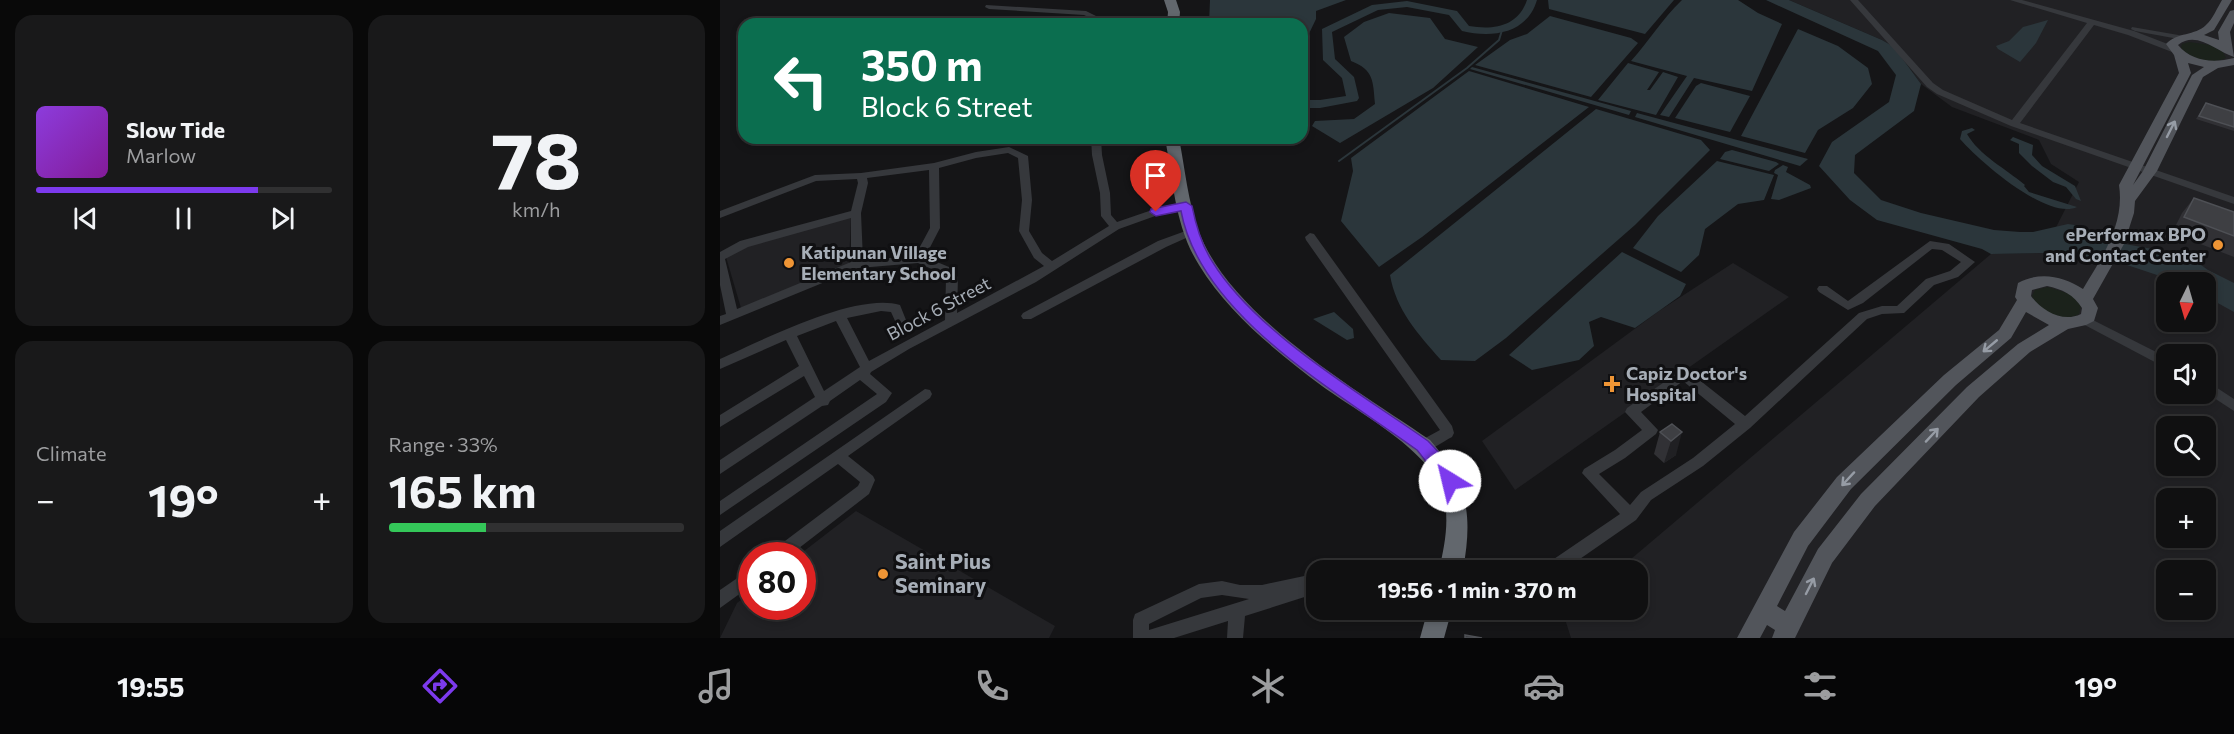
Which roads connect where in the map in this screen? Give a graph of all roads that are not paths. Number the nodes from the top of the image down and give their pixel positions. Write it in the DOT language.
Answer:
graph roads {
  1 [pos="1170,0"];
  2 [pos="1854,0"];
  3 [pos="2014,0"];
  4 [pos="2033,0"];
  5 [pos="2227,0"];
  6 [pos="989,7"];
  7 [pos="2234,13"];
  8 [pos="1095,18"];
  9 [pos="1174,18"];
  10 [pos="2092,22"];
  11 [pos="2186,38"];
  12 [pos="2177,52"];
  13 [pos="2232,57"];
  14 [pos="2216,65"];
  15 [pos="2014,124"];
  16 [pos="1096,144"];
  17 [pos="1173,144"];
  18 [pos="934,166"];
  19 [pos="2146,167"];
  20 [pos="861,176"];
  21 [pos="2234,194"];
  22 [pos="2234,201"];
  23 [pos="1186,206"];
  24 [pos="856,213"];
  25 [pos="720,215"];
  26 [pos="1115,227"];
  27 [pos="1191,232"];
  28 [pos="1310,237"];
  29 [pos="720,259"];
  30 [pos="919,259"];
  31 [pos="857,264"];
  32 [pos="1052,267"];
  33 [pos="1823,289"];
  34 [pos="2025,300"];
  35 [pos="1848,306"];
  36 [pos="2087,311"];
  37 [pos="733,316"];
  38 [pos="840,316"];
  39 [pos="1027,316"];
  40 [pos="1863,316"];
  41 [pos="900,320"];
  42 [pos="720,321"];
  43 [pos="951,322"];
  44 [pos="2065,323"];
  45 [pos="790,334"];
  46 [pos="2156,350"];
  47 [pos="2156,356"];
  48 [pos="720,364"];
  49 [pos="807,368"];
  50 [pos="864,372"];
  51 [pos="2216,384"];
  52 [pos="2216,393"];
  53 [pos="925,394"];
  54 [pos="2234,396"];
  55 [pos="823,401"];
  56 [pos="2234,406"];
  57 [pos="720,423"];
  58 [pos="1744,424"];
  59 [pos="1423,446"];
  60 [pos="838,456"];
  61 [pos="720,468"];
  62 [pos="720,509"];
  63 [pos="1631,514"];
  64 [pos="720,540"];
  65 [pos="795,542"];
  66 [pos="1457,560"];
  67 [pos="1566,560"];
  68 [pos="738,586"];
  69 [pos="720,600"];
  70 [pos="1763,610"];
  71 [pos="1237,612"];
  72 [pos="1437,620"];
  73 [pos="1786,632"];
  74 [pos="1141,638"];
  75 [pos="1148,638"];
  76 [pos="1235,638"];
  77 [pos="1432,638"];
  78 [pos="1748,638"];
  1 -- 9 [label="highway"];
  2 -- 15 [label="street"];
  3 -- 10 [label="street"];
  4 -- 11 [label="street"];
  5 -- 11 [label="main road"];
  6 -- 8 [label="street"];
  7 -- 13 [label="main road"];
  10 -- 12 [label="street"];
  10 -- 15 [label="street"];
  11 -- 12 [label="main road"];
  11 -- 13 [label="main road"];
  12 -- 14 [label="main road"];
  12 -- 19 [label="main road"];
  13 -- 14 [label="main road"];
  19 -- 14 [label="main road, one-way"];
  15 -- 19 [label="street"];
  16 -- 26 [label="street"];
  17 -- 23 [label="highway"];
  18 -- 20 [label="street"];
  18 -- 30 [label="street"];
  18 -- 32 [label="street"];
  19 -- 21 [label="street"];
  19 -- 22 [label="street"];
  19 -- 36 [label="main road"];
  20 -- 24 [label="street"];
  20 -- 25 [label="street"];
  23 -- 26 [label="street, Block 6 Street"];
  23 -- 27 [label="highway"];
  24 -- 29 [label="street"];
  24 -- 31 [label="street"];
  26 -- 32 [label="street, Block 6 Street"];
  27 -- 39 [label="street"];
  27 -- 59 [label="highway"];
  28 -- 59 [label="street"];
  29 -- 37 [label="street"];
  30 -- 31 [label="street"];
  30 -- 43 [label="street"];
  31 -- 37 [label="street"];
  32 -- 43 [label="street, Block 6 Street"];
  33 -- 35 [label="street"];
  34 -- 36 [label="main road"];
  34 -- 44 [label="main road"];
  34 -- 70 [label="main road, one-way"];
  35 -- 40 [label="street"];
  35 -- 40 [label="street"];
  36 -- 44 [label="main road"];
  36 -- 46 [label="street"];
  36 -- 47 [label="street"];
  37 -- 42 [label="street"];
  38 -- 41 [label="street"];
  38 -- 45 [label="street"];
  38 -- 50 [label="street"];
  40 -- 58 [label="street"];
  43 -- 50 [label="street, Block 6 Street"];
  73 -- 44 [label="main road, one-way"];
  45 -- 48 [label="street"];
  45 -- 49 [label="street"];
  49 -- 55 [label="street"];
  49 -- 57 [label="street"];
  50 -- 55 [label="street, Block 6 Street"];
  50 -- 62 [label="street"];
  51 -- 54 [label="street"];
  52 -- 56 [label="street"];
  53 -- 60 [label="street"];
  55 -- 61 [label="street, Block 6 Street"];
  58 -- 63 [label="street"];
  58 -- 63 [label="street"];
  59 -- 66 [label="highway"];
  60 -- 64 [label="street"];
  60 -- 65 [label="street"];
  63 -- 67 [label="street"];
  68 -- 69 [label="street"];
  70 -- 73 [label="main road"];
  70 -- 78 [label="main road"];
  71 -- 74 [label="street"];
  71 -- 75 [label="street"];
  71 -- 76 [label="street"];
  72 -- 77 [label="highway"];
}
